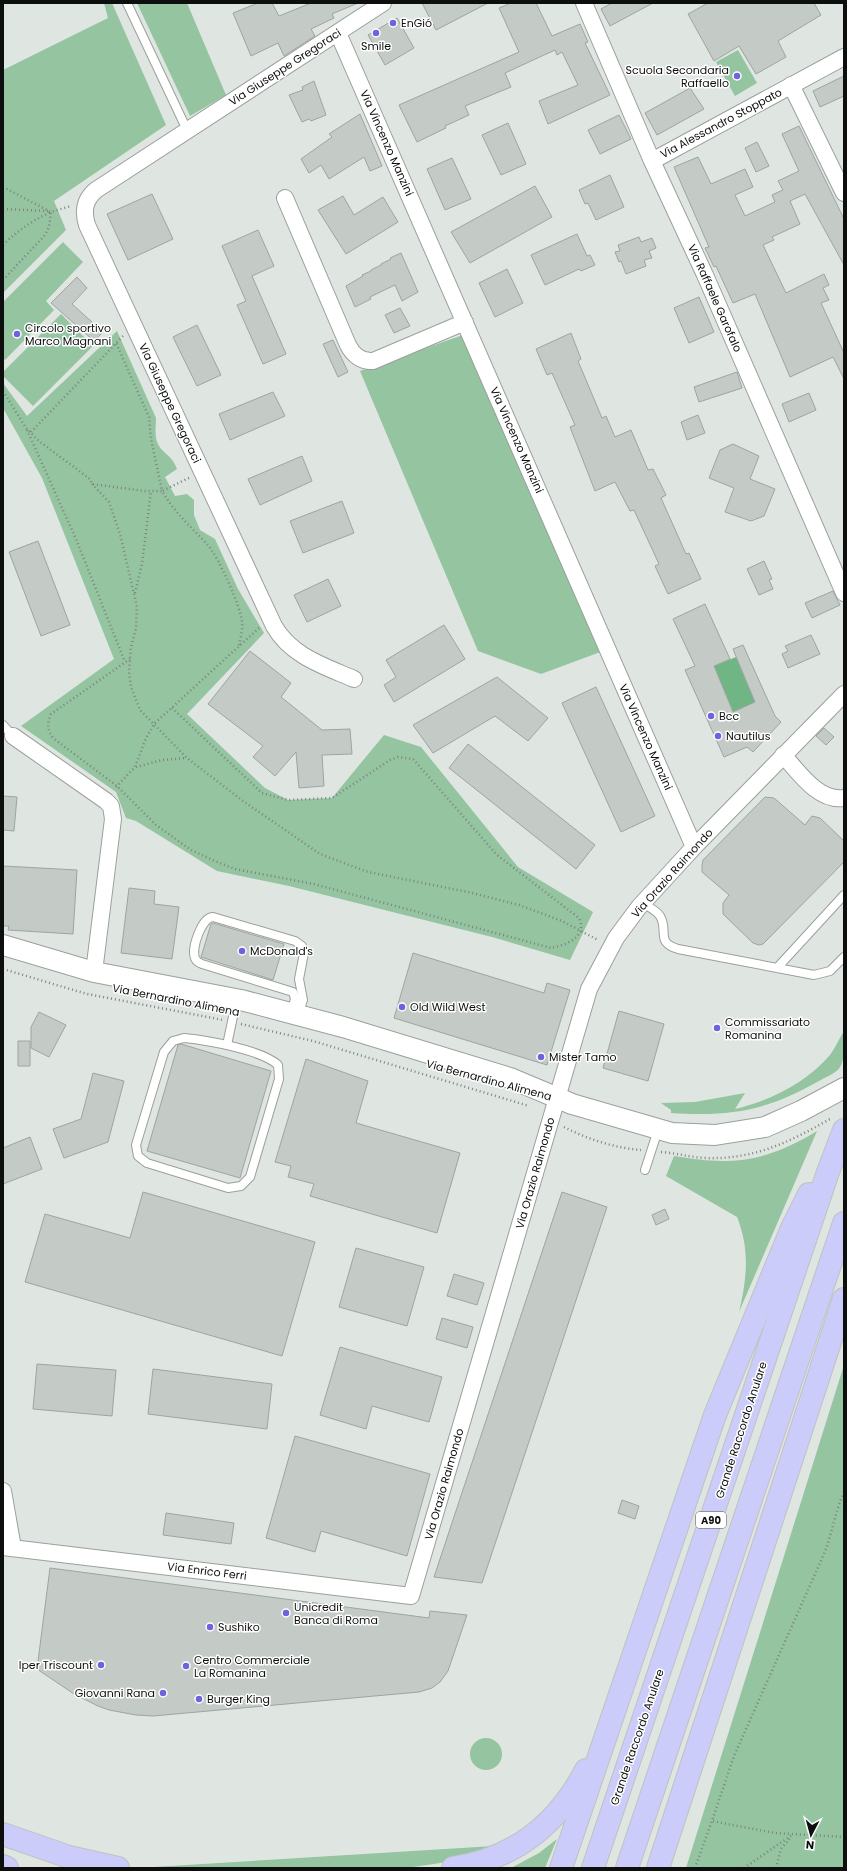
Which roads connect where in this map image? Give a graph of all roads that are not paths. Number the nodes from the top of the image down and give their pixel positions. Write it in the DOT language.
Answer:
graph roads {
  1 [pos="127,3"];
  2 [pos="383,3"];
  3 [pos="584,3"];
  4 [pos="338,33"];
  5 [pos="844,57"];
  6 [pos="791,85"];
  7 [pos="187,130"];
  8 [pos="652,161"];
  9 [pos="844,193"];
  10 [pos="285,198"];
  11 [pos="465,322"];
  12 [pos="844,594"];
  13 [pos="354,680"];
  14 [pos="844,694"];
  15 [pos="8,731"];
  16 [pos="783,755"];
  17 [pos="844,798"];
  18 [pos="694,847"];
  19 [pos="844,895"];
  20 [pos="642,903"];
  21 [pos="3,945"];
  22 [pos="844,957"];
  23 [pos="3,958"];
  24 [pos="777,968"];
  25 [pos="94,972"];
  26 [pos="295,1014"];
  27 [pos="233,1017"];
  28 [pos="227,1045"];
  29 [pos="844,1088"];
  30 [pos="556,1099"];
  31 [pos="840,1123"];
  32 [pos="658,1130"];
  33 [pos="645,1170"];
  34 [pos="828,1172"];
  35 [pos="844,1223"];
  36 [pos="844,1299"];
  37 [pos="3,1491"];
  38 [pos="8,1547"];
  39 [pos="411,1596"];
  40 [pos="614,1715"];
  41 [pos="3,1834"];
  42 [pos="3,1840"];
  43 [pos="562,1864"];
  44 [pos="3,1866"];
  45 [pos="7,1868"];
  46 [pos="58,1868"];
  47 [pos="118,1868"];
  48 [pos="453,1868"];
  49 [pos="593,1868"];
  50 [pos="627,1868"];
  51 [pos="658,1868"];
  1 -- 7 [label="lane"];
  2 -- 4 [label="street, Via Giuseppe Gregoraci"];
  3 -- 8 [label="street, Via Raffaele Garofalo"];
  4 -- 7 [label="street, Via Giuseppe Gregoraci"];
  4 -- 11 [label="street, Via Vincenzo Manzini"];
  5 -- 6 [label="street, Via Alessandro Stoppato"];
  6 -- 8 [label="street, Via Alessandro Stoppato"];
  6 -- 9 [label="street, Via Alessandro Stoppato"];
  7 -- 13 [label="street, Via Giuseppe Gregoraci"];
  8 -- 12 [label="street, Via Raffaele Garofalo"];
  10 -- 11 [label="street"];
  11 -- 18 [label="street, Via Vincenzo Manzini"];
  14 -- 16 [label="street, Via Orazio Raimondo"];
  15 -- 25 [label="street"];
  16 -- 17 [label="street"];
  16 -- 18 [label="street, Via Orazio Raimondo"];
  18 -- 20 [label="street, Via Orazio Raimondo"];
  19 -- 24 [label="lane"];
  20 -- 24 [label="lane"];
  20 -- 30 [label="street, Via Orazio Raimondo"];
  21 -- 25 [label="street, Via Bernardino Alimena"];
  22 -- 24 [label="lane"];
  23 -- 27 [label="street, Via Bernardino Alimena"];
  25 -- 26 [label="street, Via Bernardino Alimena"];
  26 -- 26 [label="lane"];
  26 -- 30 [label="street, Via Bernardino Alimena"];
  27 -- 28 [label="lane"];
  27 -- 30 [label="street, Via Bernardino Alimena"];
  28 -- 28 [label="lane"];
  29 -- 32 [label="street"];
  30 -- 32 [label="street"];
  30 -- 39 [label="street, Via Orazio Raimondo"];
  31 -- 34 [label="highway, Grande Raccordo Anulare / A90"];
  32 -- 33 [label="lane"];
  34 -- 40 [label="highway"];
  34 -- 49 [label="highway, Grande Raccordo Anulare / A90"];
  35 -- 50 [label="highway, A90"];
  36 -- 51 [label="highway"];
  37 -- 38 [label="street"];
  38 -- 39 [label="street, Via Enrico Ferri"];
  40 -- 43 [label="highway"];
  40 -- 48 [label="highway"];
  41 -- 47 [label="highway"];
  42 -- 46 [label="highway"];
  44 -- 45 [label="highway"];
}
